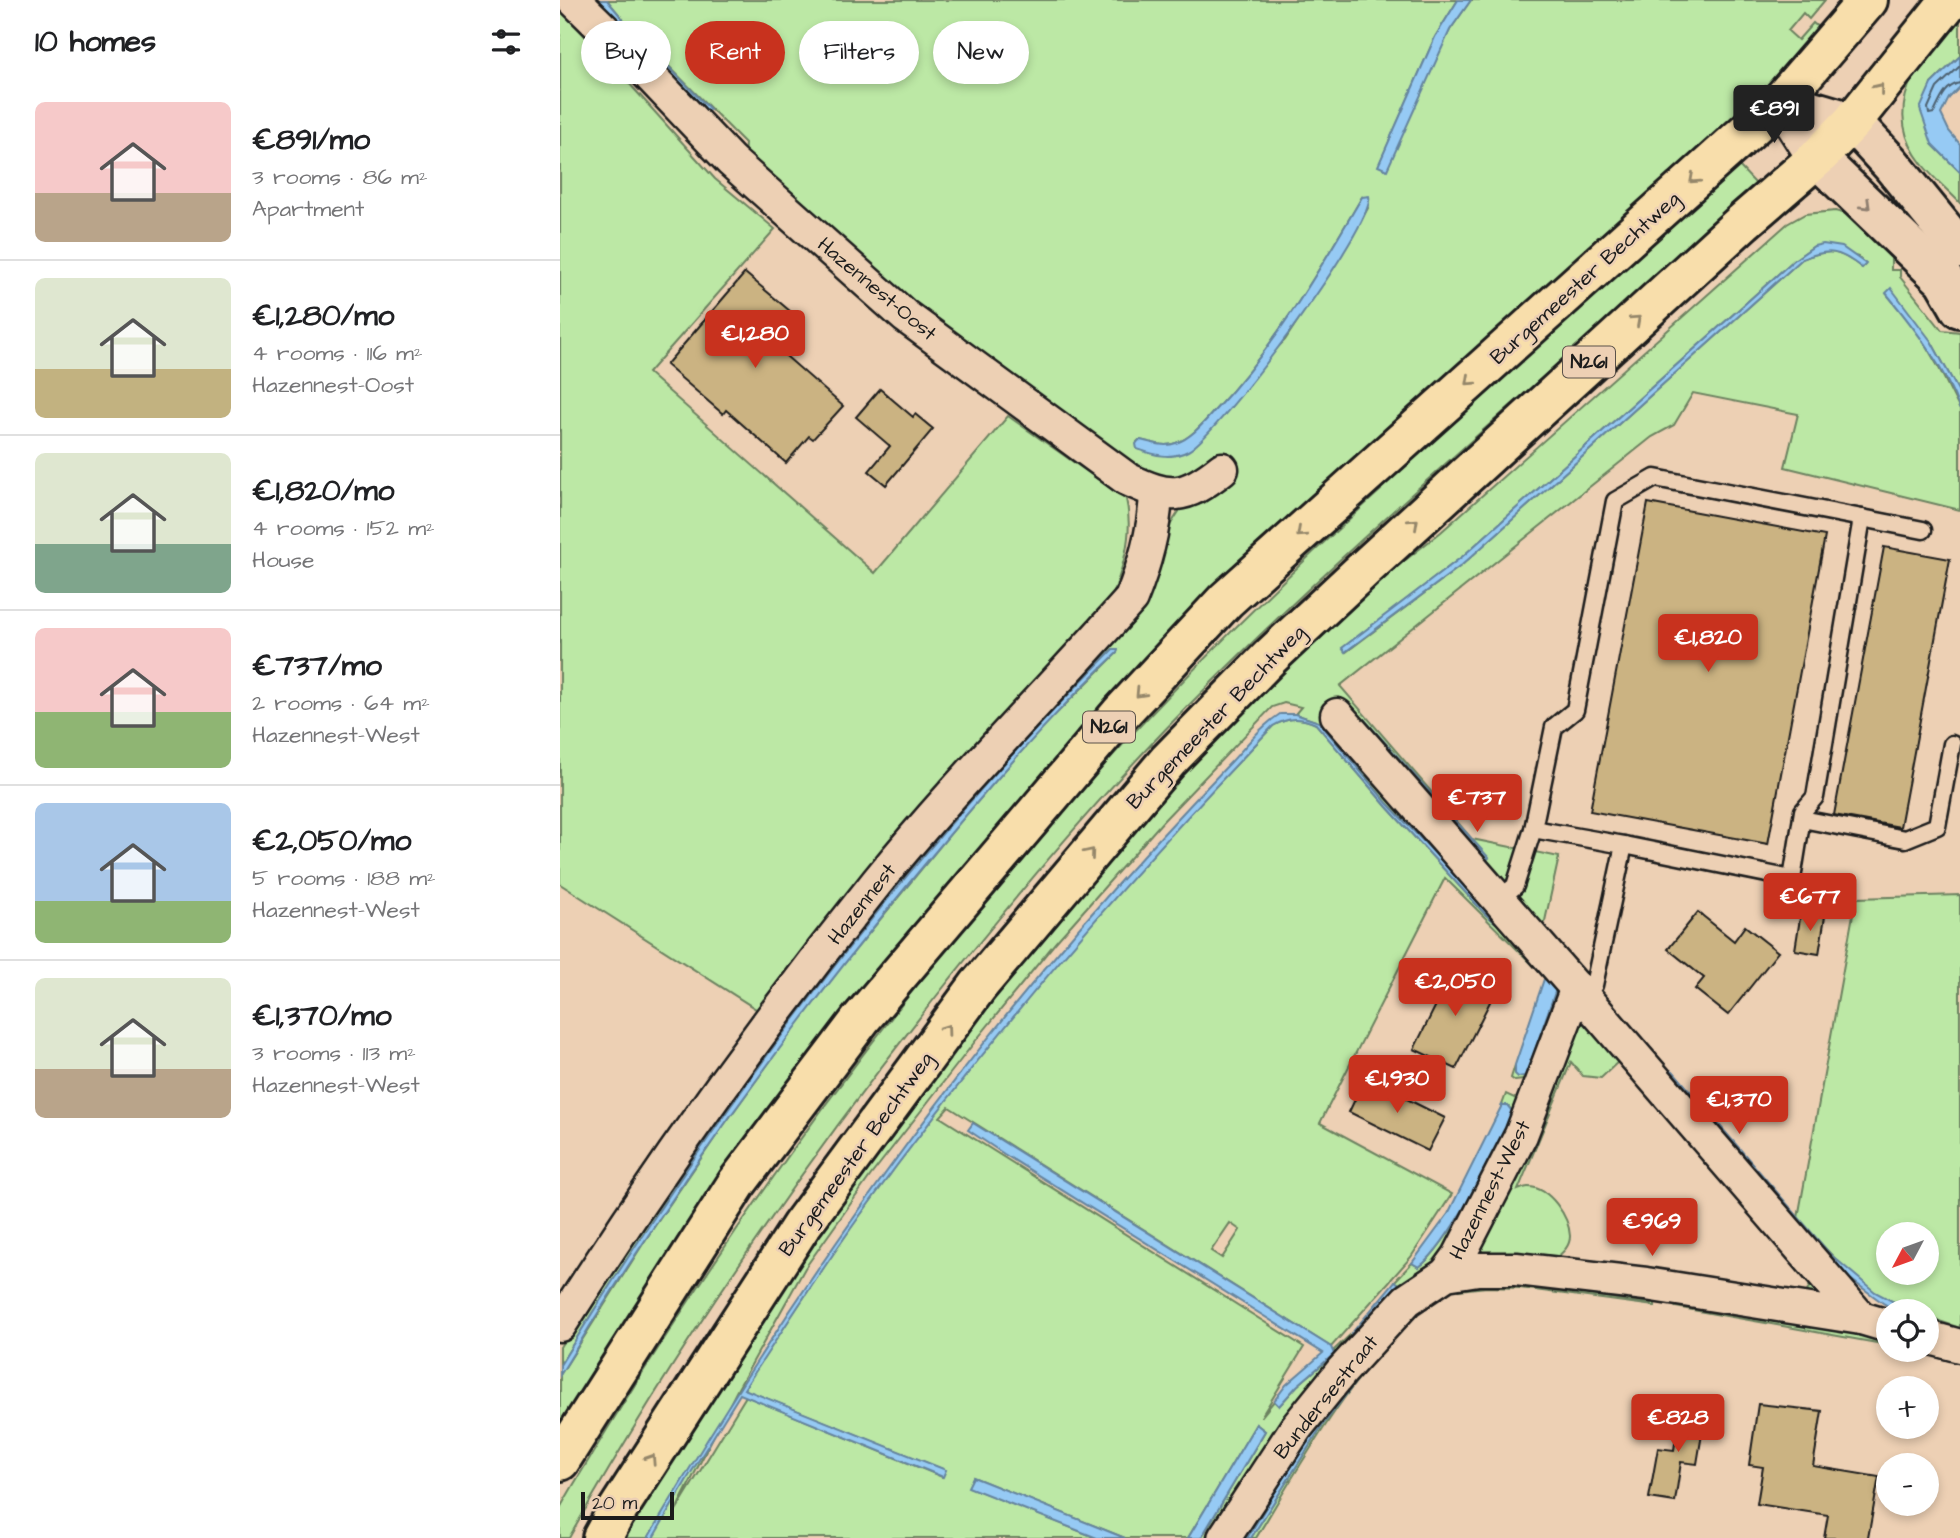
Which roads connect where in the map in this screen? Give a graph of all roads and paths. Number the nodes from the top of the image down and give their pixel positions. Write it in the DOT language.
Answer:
graph roads {
  1 [pos="574,0"];
  2 [pos="1868,0"];
  3 [pos="1950,0"];
  4 [pos="1782,101"];
  5 [pos="1852,122"];
  6 [pos="1817,158"];
  7 [pos="1960,248"];
  8 [pos="1960,308"];
  9 [pos="1222,469"];
  10 [pos="1156,492"];
  11 [pos="1862,518"];
  12 [pos="1923,530"];
  13 [pos="1337,715"];
  14 [pos="1952,744"];
  15 [pos="1802,819"];
  16 [pos="1532,829"];
  17 [pos="1625,845"];
  18 [pos="1499,900"];
  19 [pos="1581,993"];
  20 [pos="1446,1274"];
  21 [pos="1874,1322"];
  22 [pos="560,1325"];
  23 [pos="1939,1340"];
  24 [pos="1960,1346"];
  25 [pos="560,1461"];
  26 [pos="602,1538"];
  27 [pos="1224,1538"];
  1 -- 10 [label="street, Hazennest-Oost"];
  2 -- 4 [label="main road, Burgemeester Bechtweg / N261"];
  5 -- 3 [label="main road, Burgemeester Bechtweg / N261, one-way"];
  4 -- 5 [label="street"];
  4 -- 6 [label="street"];
  4 -- 25 [label="main road, Burgemeester Bechtweg / N261, one-way"];
  5 -- 6 [label="main road, Burgemeester Bechtweg / N261"];
  5 -- 7 [label="street"];
  6 -- 8 [label="street, one-way"];
  26 -- 6 [label="main road, Burgemeester Bechtweg / N261, one-way"];
  9 -- 10 [label="street, Hazennest-Oost"];
  10 -- 22 [label="street, Hazennest"];
  11 -- 12 [label="lane"];
  11 -- 15 [label="lane"];
  11 -- 16 [label="lane"];
  13 -- 18 [label="street, Hazennest-West"];
  14 -- 15 [label="lane"];
  15 -- 17 [label="lane"];
  16 -- 17 [label="lane"];
  16 -- 18 [label="lane"];
  17 -- 19 [label="lane"];
  18 -- 19 [label="street, Hazennest-West"];
  19 -- 20 [label="street, Hazennest-West"];
  19 -- 21 [label="street, Hazennest-West"];
  20 -- 21 [label="street, Hazennest-West"];
  20 -- 27 [label="street, Bundersestraat"];
  23 -- 24 [label="street"];
}
